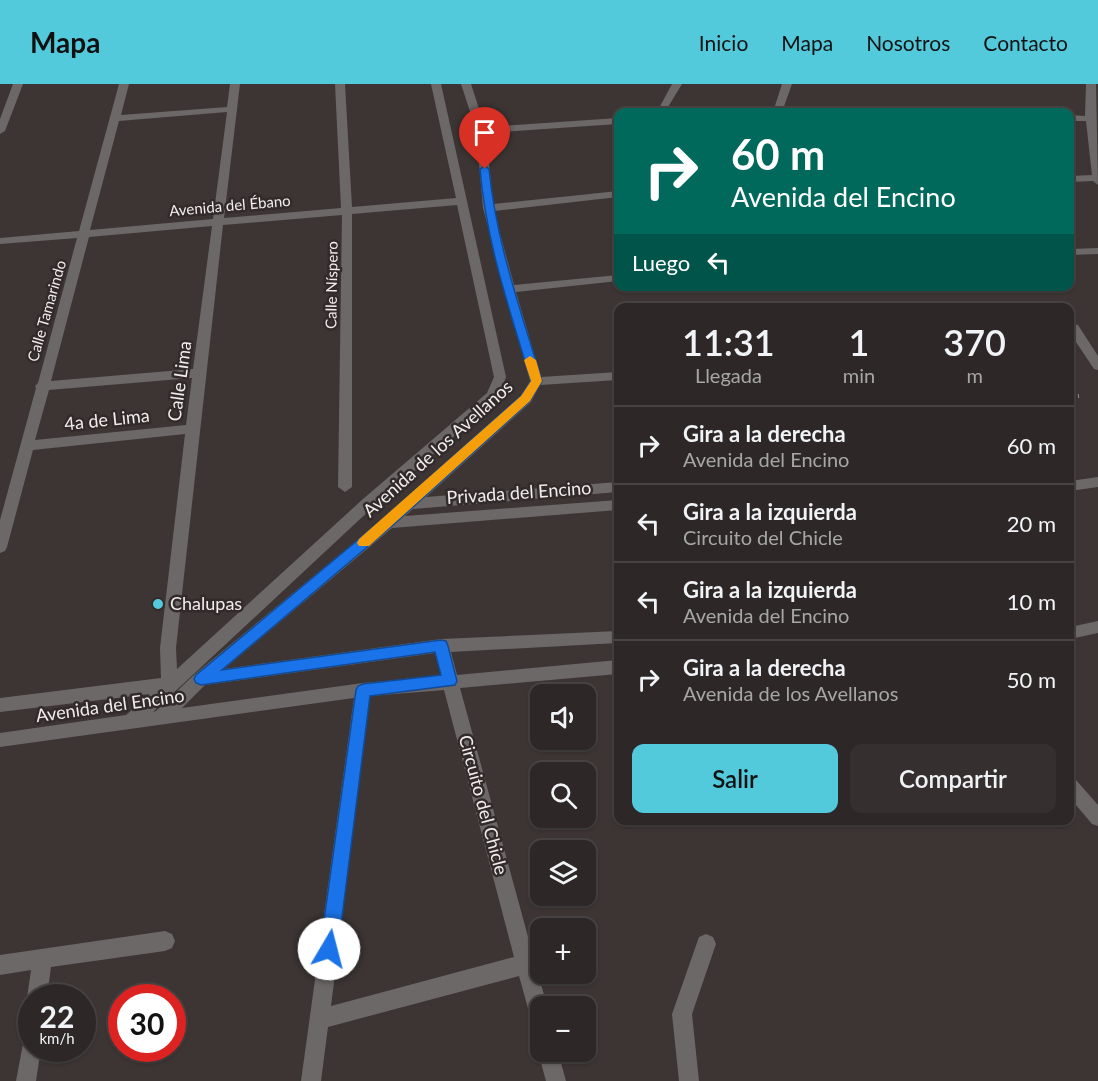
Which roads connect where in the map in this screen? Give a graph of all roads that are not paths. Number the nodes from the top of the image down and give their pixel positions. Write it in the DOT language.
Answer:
graph roads {
  1 [pos="18,84"];
  2 [pos="124,84"];
  3 [pos="236,84"];
  4 [pos="340,84"];
  5 [pos="436,84"];
  6 [pos="466,84"];
  7 [pos="676,84"];
  8 [pos="787,84"];
  9 [pos="1091,84"];
  10 [pos="664,108"];
  11 [pos="778,108"];
  12 [pos="232,109"];
  13 [pos="116,118"];
  14 [pos="1074,118"];
  15 [pos="1094,118"];
  16 [pos="614,121"];
  17 [pos="481,130"];
  18 [pos="0,131"];
  19 [pos="1074,179"];
  20 [pos="1098,180"];
  21 [pos="614,194"];
  22 [pos="463,201"];
  23 [pos="488,208"];
  24 [pos="347,212"];
  25 [pos="218,222"];
  26 [pos="84,234"];
  27 [pos="0,241"];
  28 [pos="1098,251"];
  29 [pos="1074,252"];
  30 [pos="614,278"];
  31 [pos="508,289"];
  32 [pos="1074,328"];
  33 [pos="1098,366"];
  34 [pos="200,372"];
  35 [pos="614,376"];
  36 [pos="536,381"];
  37 [pos="41,386"];
  38 [pos="192,429"];
  39 [pos="27,446"];
  40 [pos="1098,482"];
  41 [pos="1074,485"];
  42 [pos="345,487"];
  43 [pos="614,487"];
  44 [pos="407,504"];
  45 [pos="614,505"];
  46 [pos="388,523"];
  47 [pos="0,547"];
  48 [pos="1098,627"];
  49 [pos="1074,632"];
  50 [pos="614,637"];
  51 [pos="441,646"];
  52 [pos="614,667"];
  53 [pos="201,679"];
  54 [pos="450,681"];
  55 [pos="169,684"];
  56 [pos="363,690"];
  57 [pos="0,705"];
  58 [pos="159,719"];
  59 [pos="129,723"];
  60 [pos="0,740"];
  61 [pos="1074,790"];
  62 [pos="1096,812"];
  63 [pos="165,941"];
  64 [pos="706,944"];
  65 [pos="42,959"];
  66 [pos="526,964"];
  67 [pos="0,965"];
  68 [pos="39,984"];
  69 [pos="534,996"];
  70 [pos="320,1019"];
  71 [pos="29,1062"];
  72 [pos="551,1062"];
  73 [pos="26,1081"];
  74 [pos="311,1081"];
  75 [pos="556,1081"];
  76 [pos="689,1081"];
  1 -- 18 [label="street"];
  2 -- 13 [label="street, Calle Tamarindo"];
  3 -- 12 [label="street, Calle Lima"];
  4 -- 24 [label="street, Calle Níspero"];
  5 -- 22 [label="street, Avenida de los Avellanos"];
  6 -- 17 [label="street, Avenida de los Avellanos"];
  7 -- 10 [label="street"];
  8 -- 11 [label="street"];
  9 -- 15 [label="street"];
  12 -- 13 [label="street"];
  12 -- 25 [label="street, Calle Lima"];
  13 -- 26 [label="street, Calle Tamarindo"];
  14 -- 15 [label="street"];
  15 -- 20 [label="street"];
  16 -- 17 [label="street"];
  17 -- 23 [label="street, Avenida de los Avellanos"];
  19 -- 20 [label="street"];
  21 -- 23 [label="street"];
  22 -- 24 [label="street, Avenida del Ébano"];
  22 -- 55 [label="street, Avenida de los Avellanos"];
  23 -- 31 [label="street, Avenida de los Avellanos"];
  24 -- 25 [label="street, Avenida del Ébano"];
  24 -- 42 [label="street, Calle Níspero"];
  25 -- 26 [label="street, Avenida del Ébano"];
  25 -- 34 [label="street, Calle Lima"];
  26 -- 27 [label="street, Avenida del Ébano"];
  26 -- 37 [label="street, Calle Tamarindo"];
  28 -- 29 [label="street"];
  30 -- 31 [label="street"];
  31 -- 36 [label="street, Avenida de los Avellanos"];
  32 -- 33 [label="street"];
  34 -- 37 [label="street"];
  34 -- 38 [label="street, Calle Lima"];
  35 -- 36 [label="street"];
  36 -- 44 [label="street, Avenida de los Avellanos"];
  37 -- 39 [label="street, Calle Tamarindo"];
  38 -- 39 [label="street, 4a de Lima"];
  38 -- 55 [label="street, Calle Lima"];
  39 -- 47 [label="street, Calle Tamarindo"];
  40 -- 41 [label="street"];
  43 -- 44 [label="street, Privada del Encino"];
  44 -- 46 [label="street, Avenida de los Avellanos"];
  45 -- 46 [label="street, Privada del Encino"];
  46 -- 53 [label="street, Avenida de los Avellanos"];
  48 -- 49 [label="street"];
  50 -- 51 [label="street, Avenida del Encino"];
  51 -- 53 [label="street, Avenida del Encino"];
  51 -- 54 [label="street, Circuito del Chicle"];
  52 -- 54 [label="street, Avenida del Encino"];
  53 -- 55 [label="street, Avenida del Encino"];
  53 -- 58 [label="street, Avenida de los Avellanos"];
  54 -- 56 [label="street, Avenida del Encino"];
  54 -- 66 [label="street, Circuito del Chicle"];
  55 -- 57 [label="street, Avenida del Encino"];
  55 -- 59 [label="street, Avenida de los Avellanos"];
  56 -- 58 [label="street, Avenida del Encino"];
  56 -- 70 [label="street"];
  58 -- 59 [label="street, Avenida del Encino"];
  59 -- 60 [label="street, Avenida del Encino"];
  61 -- 62 [label="street"];
  63 -- 65 [label="street"];
  64 -- 76 [label="street"];
  65 -- 67 [label="street"];
  65 -- 68 [label="street"];
  66 -- 69 [label="street, Circuito del Chicle"];
  66 -- 70 [label="street"];
  70 -- 74 [label="street"];
  71 -- 73 [label="street"];
  72 -- 75 [label="street"];
}
